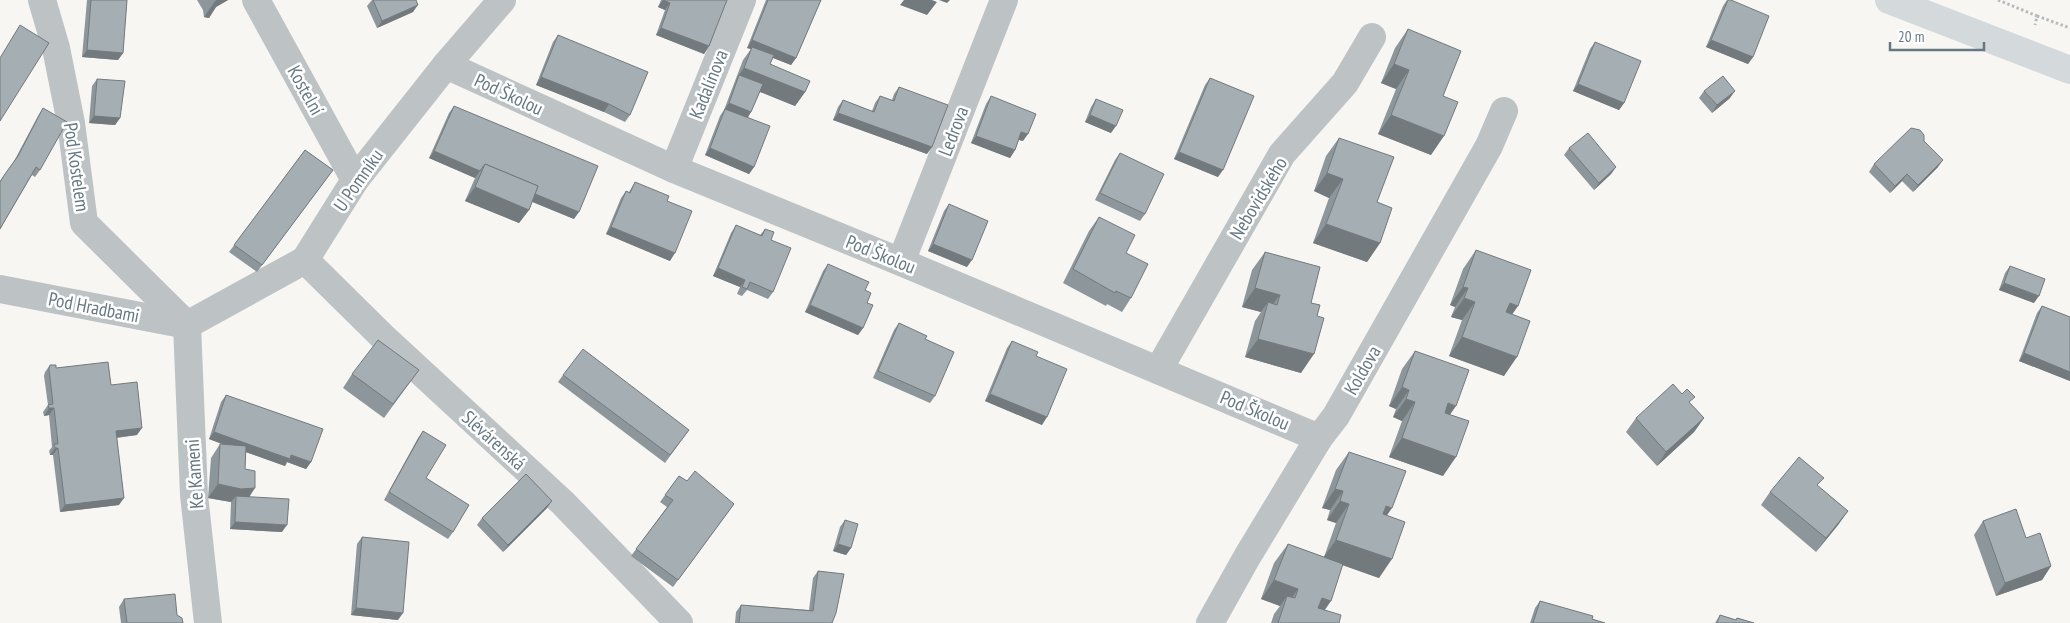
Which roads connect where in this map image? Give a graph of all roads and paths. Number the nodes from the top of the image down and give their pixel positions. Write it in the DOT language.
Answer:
graph roads {
  1 [pos="42,0"];
  2 [pos="256,0"];
  3 [pos="502,0"];
  4 [pos="742,0"];
  5 [pos="1004,0"];
  6 [pos="1889,0"];
  7 [pos="2038,16"];
  8 [pos="2070,28"];
  9 [pos="1372,36"];
  10 [pos="446,65"];
  11 [pos="2066,68"];
  12 [pos="1504,111"];
  13 [pos="674,169"];
  14 [pos="355,180"];
  15 [pos="305,260"];
  16 [pos="902,262"];
  17 [pos="0,289"];
  18 [pos="187,325"];
  19 [pos="1159,369"];
  20 [pos="1318,438"];
  21 [pos="208,623"];
  22 [pos="679,623"];
  23 [pos="1210,623"];
  1 -- 18 [label="street, Pod Kostelem"];
  2 -- 14 [label="street, Kostelní"];
  3 -- 10 [label="street, U Pomníku"];
  4 -- 13 [label="street, Kadalínova"];
  5 -- 16 [label="street, Ledrova"];
  6 -- 11 [label="main road"];
  7 -- 8 [label="path"];
  9 -- 19 [label="street, Nebovidského"];
  10 -- 13 [label="street, Pod Školou"];
  10 -- 14 [label="street, U Pomníku"];
  12 -- 20 [label="street, Koldova"];
  13 -- 16 [label="street, Pod Školou"];
  14 -- 15 [label="street, U Pomníku"];
  15 -- 18 [label="street, U Pomníku"];
  15 -- 22 [label="street, Slévárenská"];
  16 -- 19 [label="street, Pod Školou"];
  17 -- 18 [label="street, Pod Hradbami"];
  18 -- 21 [label="street, Ke Kameni"];
  19 -- 20 [label="street, Pod Školou"];
  20 -- 23 [label="street, Koldova"];
}
